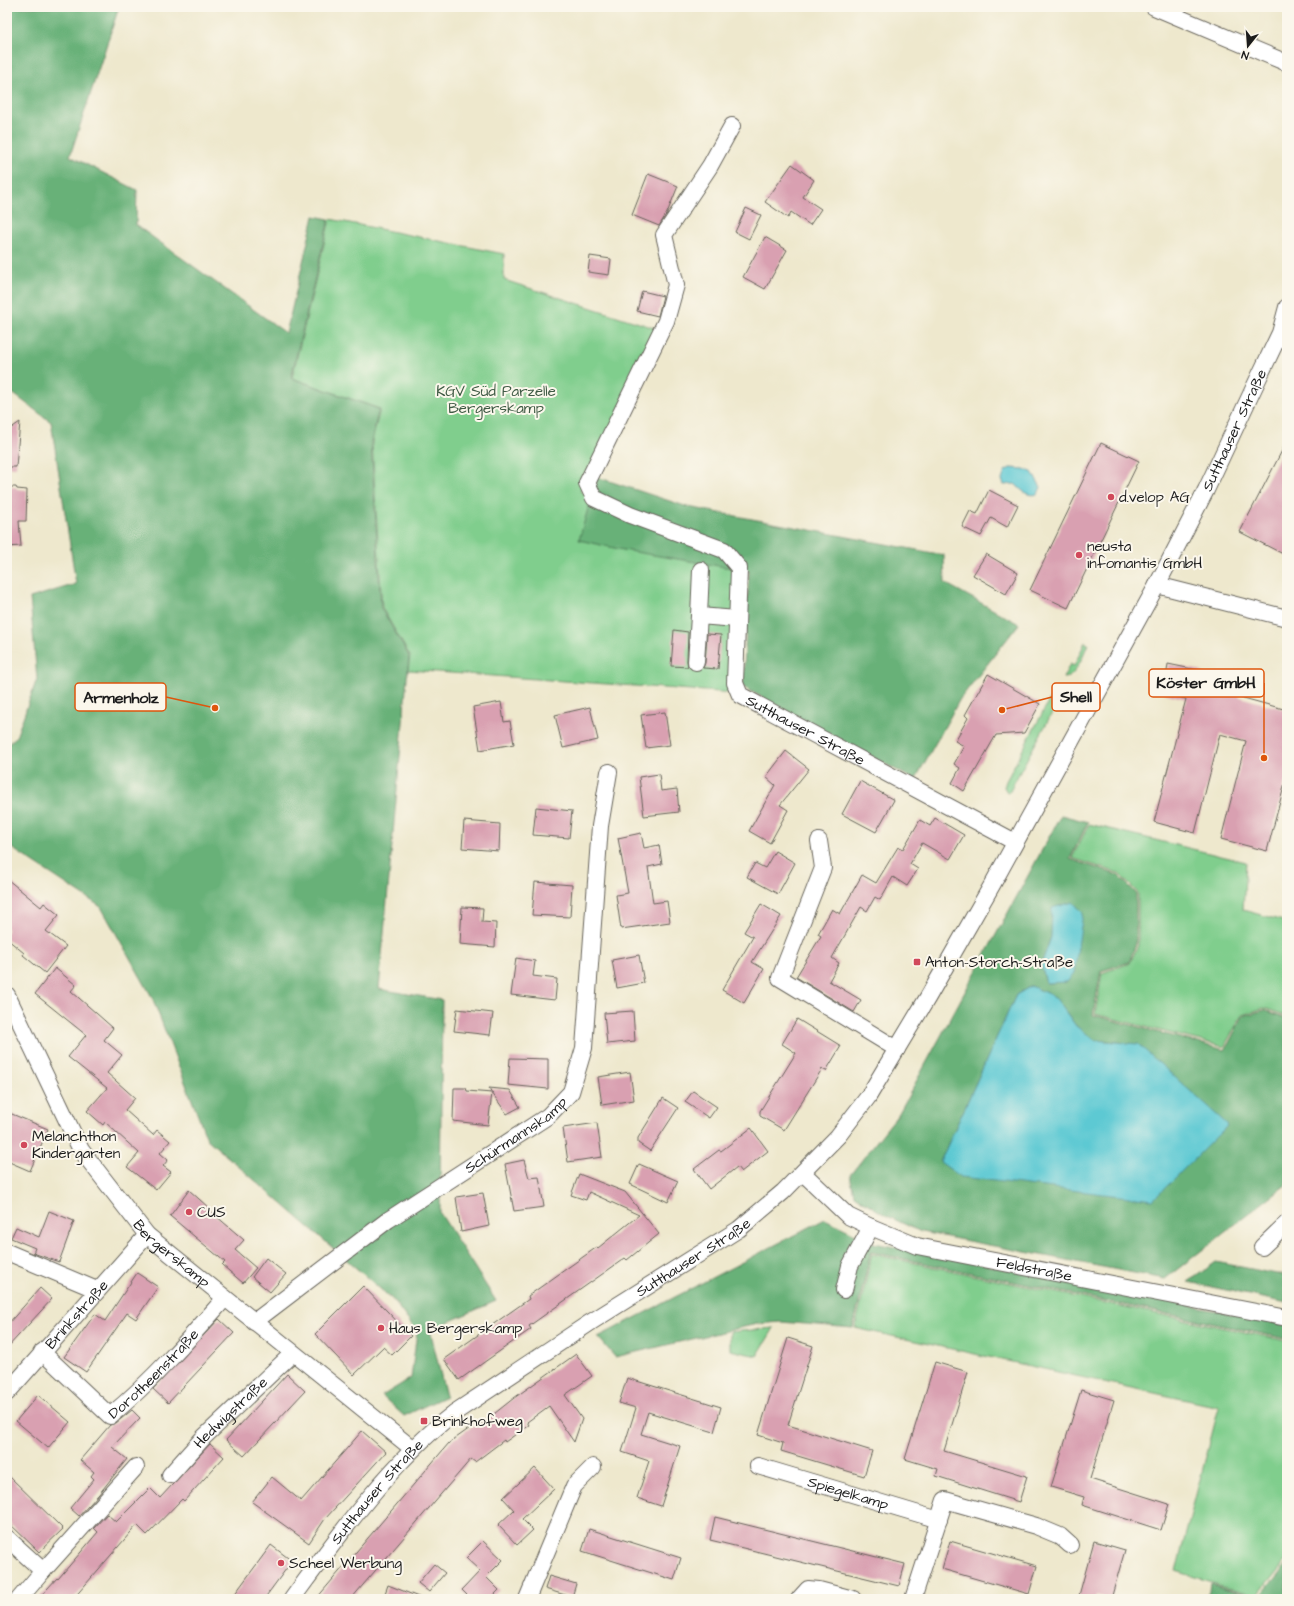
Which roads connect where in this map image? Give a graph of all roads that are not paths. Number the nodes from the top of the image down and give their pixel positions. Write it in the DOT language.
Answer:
graph roads {
  1 [pos="1154,7"];
  2 [pos="1287,62"];
  3 [pos="732,126"];
  4 [pos="1287,307"];
  5 [pos="1285,332"];
  6 [pos="701,570"];
  7 [pos="1157,585"];
  8 [pos="699,616"];
  9 [pos="1287,618"];
  10 [pos="738,619"];
  11 [pos="696,662"];
  12 [pos="609,772"];
  13 [pos="819,841"];
  14 [pos="1015,842"];
  15 [pos="7,995"];
  16 [pos="897,1049"];
  17 [pos="803,1173"];
  18 [pos="1287,1223"];
  19 [pos="871,1227"];
  20 [pos="147,1235"];
  21 [pos="1262,1247"];
  22 [pos="7,1252"];
  23 [pos="97,1290"];
  24 [pos="844,1290"];
  25 [pos="226,1298"];
  26 [pos="1287,1318"];
  27 [pos="254,1322"];
  28 [pos="42,1352"];
  29 [pos="293,1353"];
  30 [pos="7,1393"];
  31 [pos="413,1450"];
  32 [pos="758,1466"];
  33 [pos="136,1467"];
  34 [pos="593,1467"];
  35 [pos="170,1475"];
  36 [pos="939,1520"];
  37 [pos="7,1538"];
  38 [pos="1070,1545"];
  39 [pos="42,1571"];
  40 [pos="804,1594"];
  41 [pos="19,1599"];
  42 [pos="292,1599"];
  43 [pos="527,1599"];
  44 [pos="853,1599"];
  45 [pos="913,1599"];
  1 -- 2 [label="street"];
  3 -- 10 [label="street, Sutthauser Straße"];
  4 -- 5 [label="street, Sutthauser Straße"];
  5 -- 7 [label="street, Sutthauser Straße"];
  6 -- 8 [label="street"];
  7 -- 9 [label="street"];
  7 -- 14 [label="street, Sutthauser Straße"];
  8 -- 10 [label="street"];
  8 -- 11 [label="street"];
  10 -- 14 [label="street, Sutthauser Straße"];
  12 -- 27 [label="street, Schürmannskamp"];
  13 -- 16 [label="street"];
  14 -- 16 [label="street, Sutthauser Straße"];
  15 -- 20 [label="street, Bergerskamp"];
  16 -- 17 [label="street, Sutthauser Straße"];
  17 -- 19 [label="street, Feldstraße"];
  17 -- 31 [label="street, Sutthauser Straße"];
  18 -- 21 [label="street"];
  19 -- 24 [label="street"];
  19 -- 26 [label="street, Feldstraße"];
  20 -- 23 [label="street, Brinkstraße"];
  20 -- 25 [label="street, Bergerskamp"];
  22 -- 23 [label="street"];
  23 -- 28 [label="street, Brinkstraße"];
  25 -- 27 [label="street, Bergerskamp"];
  25 -- 28 [label="street, Dorotheenstraße"];
  27 -- 29 [label="street, Bergerskamp"];
  28 -- 30 [label="street, Brinkstraße"];
  29 -- 31 [label="street, Bergerskamp"];
  29 -- 35 [label="street, Hedwigstraße"];
  31 -- 42 [label="street, Sutthauser Straße"];
  32 -- 36 [label="street, Spiegelkamp"];
  33 -- 39 [label="street"];
  34 -- 43 [label="street"];
  36 -- 38 [label="street"];
  36 -- 45 [label="street"];
  37 -- 39 [label="street"];
  39 -- 41 [label="street"];
  40 -- 44 [label="street"];
}
